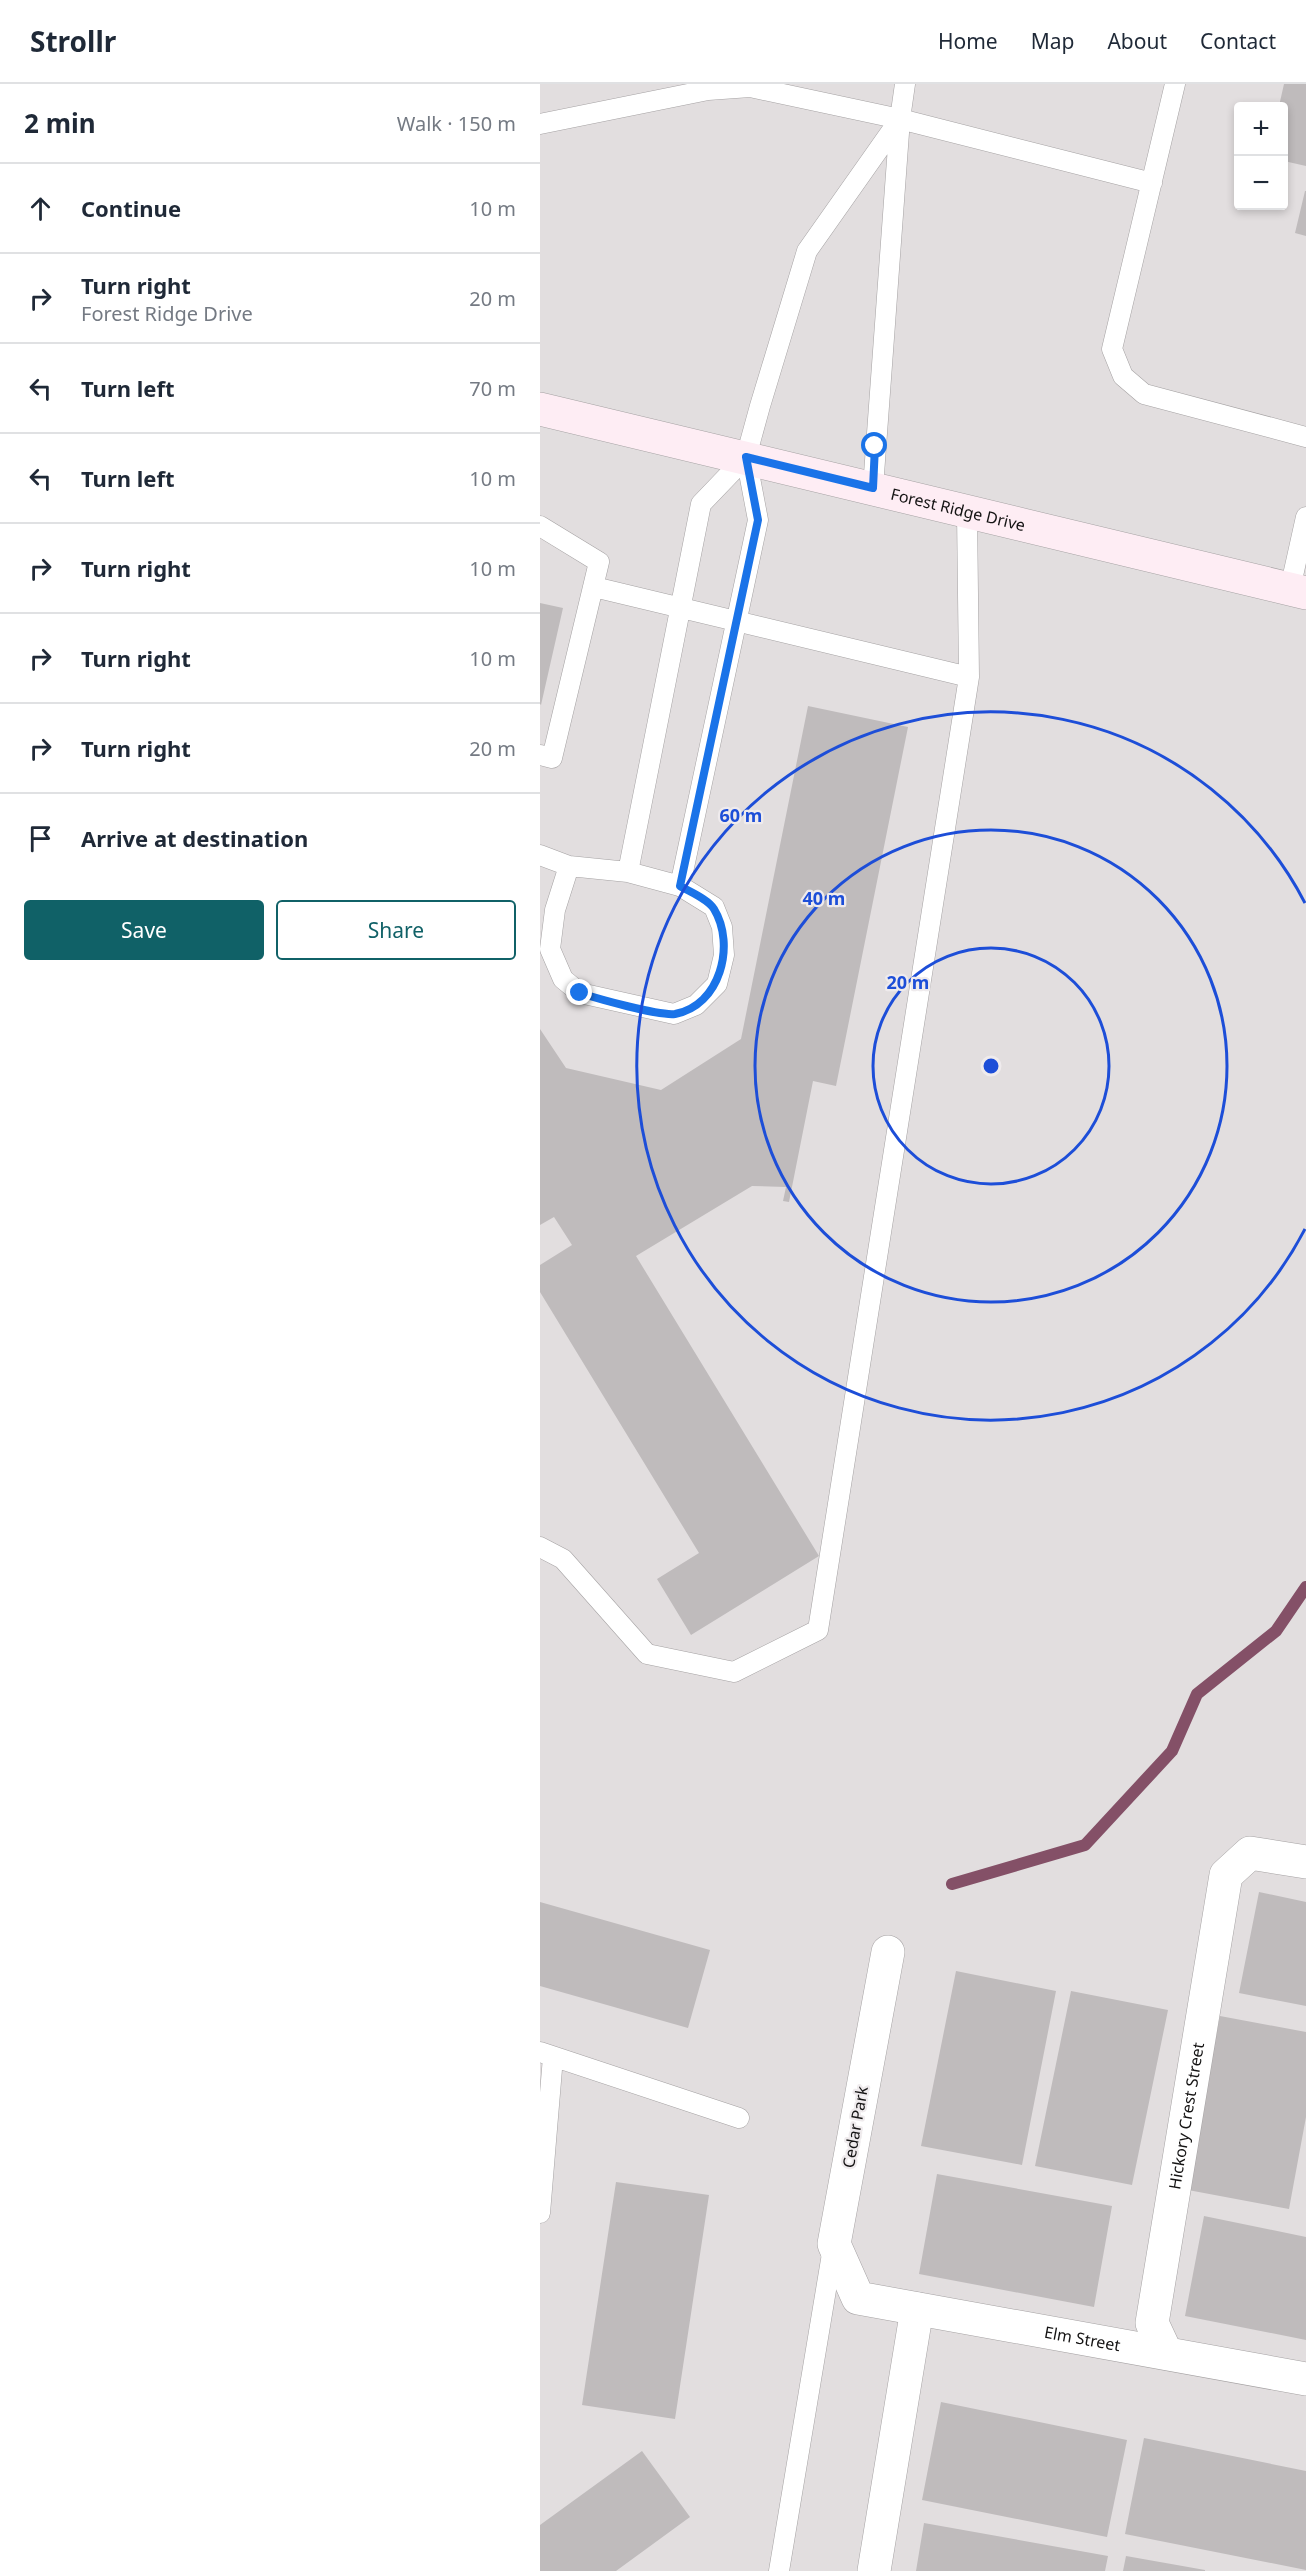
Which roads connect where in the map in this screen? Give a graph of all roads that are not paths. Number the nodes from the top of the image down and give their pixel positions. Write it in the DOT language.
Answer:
graph roads {
  1 [pos="905,84"];
  2 [pos="1175,84"];
  3 [pos="900,119"];
  4 [pos="540,124"];
  5 [pos="1152,183"];
  6 [pos="540,409"];
  7 [pos="1306,437"];
  8 [pos="746,457"];
  9 [pos="873,488"];
  10 [pos="967,512"];
  11 [pos="1306,518"];
  12 [pos="540,526"];
  13 [pos="594,587"];
  14 [pos="1298,591"];
  15 [pos="682,606"];
  16 [pos="738,620"];
  17 [pos="969,677"];
  18 [pos="540,755"];
  19 [pos="540,855"];
  20 [pos="569,866"];
  21 [pos="628,872"];
  22 [pos="680,886"];
  23 [pos="540,1547"];
  24 [pos="1306,1862"];
  25 [pos="888,1952"];
  26 [pos="546,2054"];
  27 [pos="739,2118"];
  28 [pos="540,2213"];
  29 [pos="834,2244"];
  30 [pos="917,2309"];
  31 [pos="1166,2354"];
  32 [pos="1306,2379"];
  33 [pos="779,2571"];
  34 [pos="874,2571"];
  1 -- 3 [label="lane"];
  2 -- 5 [label="lane"];
  3 -- 4 [label="lane"];
  3 -- 5 [label="lane"];
  3 -- 8 [label="lane"];
  3 -- 9 [label="lane"];
  5 -- 7 [label="lane"];
  6 -- 8 [label="main road, Forest Ridge Drive"];
  8 -- 9 [label="main road, Forest Ridge Drive"];
  8 -- 15 [label="lane"];
  8 -- 16 [label="lane"];
  9 -- 10 [label="main road, Forest Ridge Drive"];
  10 -- 14 [label="main road, Forest Ridge Drive"];
  10 -- 17 [label="lane"];
  11 -- 14 [label="lane"];
  12 -- 13 [label="lane"];
  13 -- 15 [label="lane"];
  13 -- 18 [label="lane"];
  15 -- 16 [label="lane"];
  15 -- 21 [label="lane"];
  16 -- 17 [label="lane"];
  16 -- 22 [label="lane"];
  17 -- 23 [label="lane"];
  19 -- 20 [label="lane"];
  20 -- 21 [label="lane"];
  20 -- 22 [label="lane"];
  21 -- 22 [label="lane"];
  24 -- 31 [label="street, Hickory Crest Street"];
  25 -- 29 [label="street, Cedar Park"];
  26 -- 27 [label="lane"];
  26 -- 28 [label="lane"];
  29 -- 30 [label="street, Elm Street"];
  29 -- 33 [label="lane"];
  30 -- 31 [label="street, Elm Street"];
  30 -- 34 [label="street"];
  31 -- 32 [label="street, Elm Street"];
}
